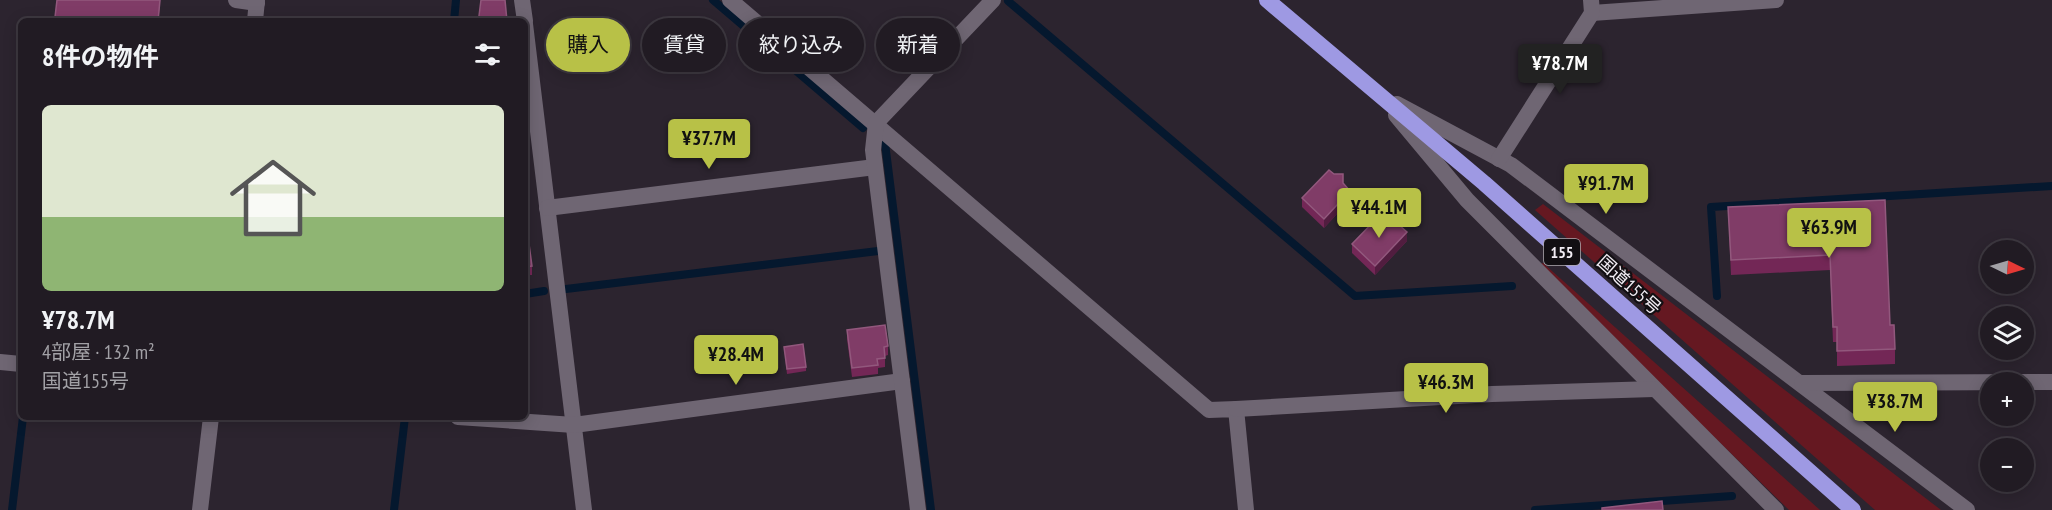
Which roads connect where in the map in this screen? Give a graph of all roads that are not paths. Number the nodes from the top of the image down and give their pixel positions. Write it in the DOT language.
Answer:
graph roads {
  1 [pos="236,0"];
  2 [pos="522,0"];
  3 [pos="730,0"];
  4 [pos="993,0"];
  5 [pos="1267,0"];
  6 [pos="1776,0"];
  7 [pos="257,1"];
  8 [pos="1591,7"];
  9 [pos="255,18"];
  10 [pos="524,18"];
  11 [pos="528,48"];
  12 [pos="1380,96"];
  13 [pos="876,123"];
  14 [pos="1499,159"];
  15 [pos="875,167"];
  16 [pos="547,208"];
  17 [pos="0,362"];
  18 [pos="18,364"];
  19 [pos="902,381"];
  20 [pos="2052,382"];
  21 [pos="1802,383"];
  22 [pos="1653,389"];
  23 [pos="1236,409"];
  24 [pos="211,420"];
  25 [pos="502,420"];
  26 [pos="574,425"];
  27 [pos="200,510"];
  28 [pos="584,510"];
  29 [pos="918,510"];
  30 [pos="1246,510"];
  31 [pos="1776,510"];
  32 [pos="1853,510"];
  33 [pos="1967,510"];
  1 -- 7 [label="street"];
  2 -- 10 [label="street"];
  3 -- 13 [label="street"];
  4 -- 13 [label="street"];
  5 -- 12 [label="highway, 国道155号 / 155"];
  6 -- 8 [label="street"];
  7 -- 9 [label="street"];
  8 -- 14 [label="street"];
  11 -- 16 [label="street"];
  12 -- 14 [label="street"];
  12 -- 22 [label="street"];
  12 -- 32 [label="highway, 国道155号 / 155"];
  13 -- 15 [label="street"];
  13 -- 23 [label="street"];
  14 -- 21 [label="street"];
  15 -- 16 [label="street"];
  15 -- 19 [label="street"];
  16 -- 26 [label="street"];
  17 -- 18 [label="street"];
  19 -- 26 [label="street"];
  19 -- 29 [label="street"];
  20 -- 21 [label="street"];
  21 -- 33 [label="street"];
  22 -- 23 [label="street"];
  22 -- 31 [label="street"];
  23 -- 30 [label="street"];
  24 -- 27 [label="street"];
  25 -- 26 [label="street"];
  26 -- 28 [label="street"];
}
